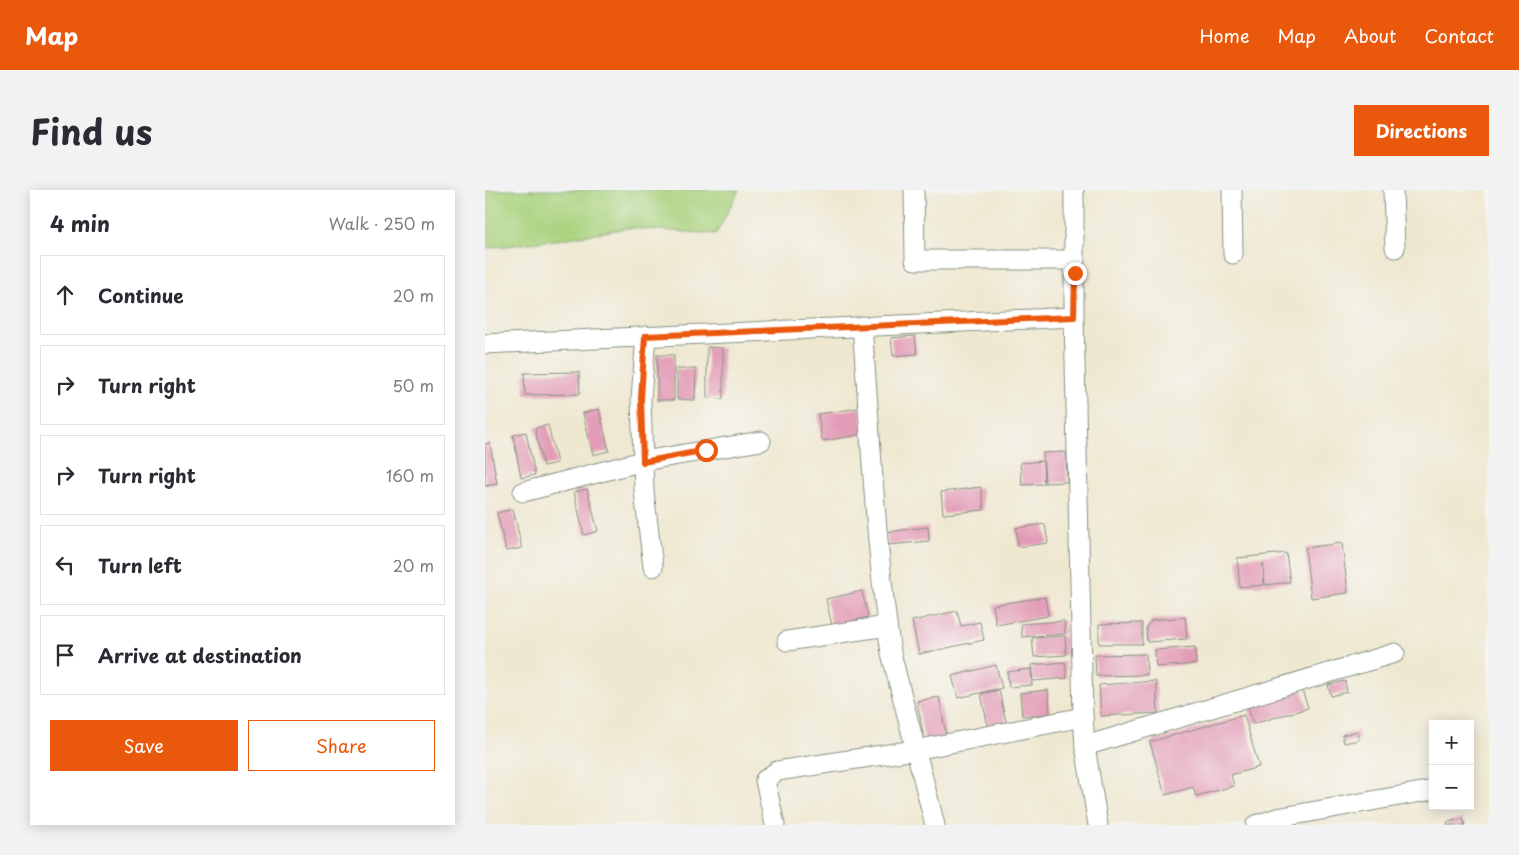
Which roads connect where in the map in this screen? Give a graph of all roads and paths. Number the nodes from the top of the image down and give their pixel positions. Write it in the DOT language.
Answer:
graph roads {
  1 [pos="914,190"];
  2 [pos="1073,190"];
  3 [pos="1231,190"];
  4 [pos="1393,190"];
  5 [pos="1395,248"];
  6 [pos="1233,254"];
  7 [pos="1075,266"];
  8 [pos="1074,312"];
  9 [pos="862,326"];
  10 [pos="645,336"];
  11 [pos="485,344"];
  12 [pos="761,441"];
  13 [pos="643,462"];
  14 [pos="523,492"];
  15 [pos="653,567"];
  16 [pos="887,626"];
  17 [pos="787,641"];
  18 [pos="1395,653"];
  19 [pos="1083,717"];
  20 [pos="1085,746"];
  21 [pos="915,750"];
  22 [pos="1427,792"];
  23 [pos="775,825"];
  24 [pos="935,825"];
  25 [pos="1098,825"];
  26 [pos="1256,825"];
  1 -- 7 [label="street"];
  2 -- 7 [label="street"];
  3 -- 6 [label="street"];
  4 -- 5 [label="street"];
  7 -- 8 [label="street"];
  8 -- 9 [label="street"];
  8 -- 19 [label="street"];
  9 -- 10 [label="street"];
  9 -- 16 [label="street"];
  10 -- 11 [label="street"];
  10 -- 13 [label="street"];
  12 -- 13 [label="street"];
  13 -- 14 [label="street"];
  13 -- 15 [label="street"];
  16 -- 17 [label="street"];
  16 -- 21 [label="street"];
  18 -- 20 [label="street"];
  19 -- 20 [label="street"];
  19 -- 21 [label="street"];
  20 -- 25 [label="street"];
  21 -- 23 [label="street"];
  21 -- 24 [label="street"];
  22 -- 26 [label="street"];
}
